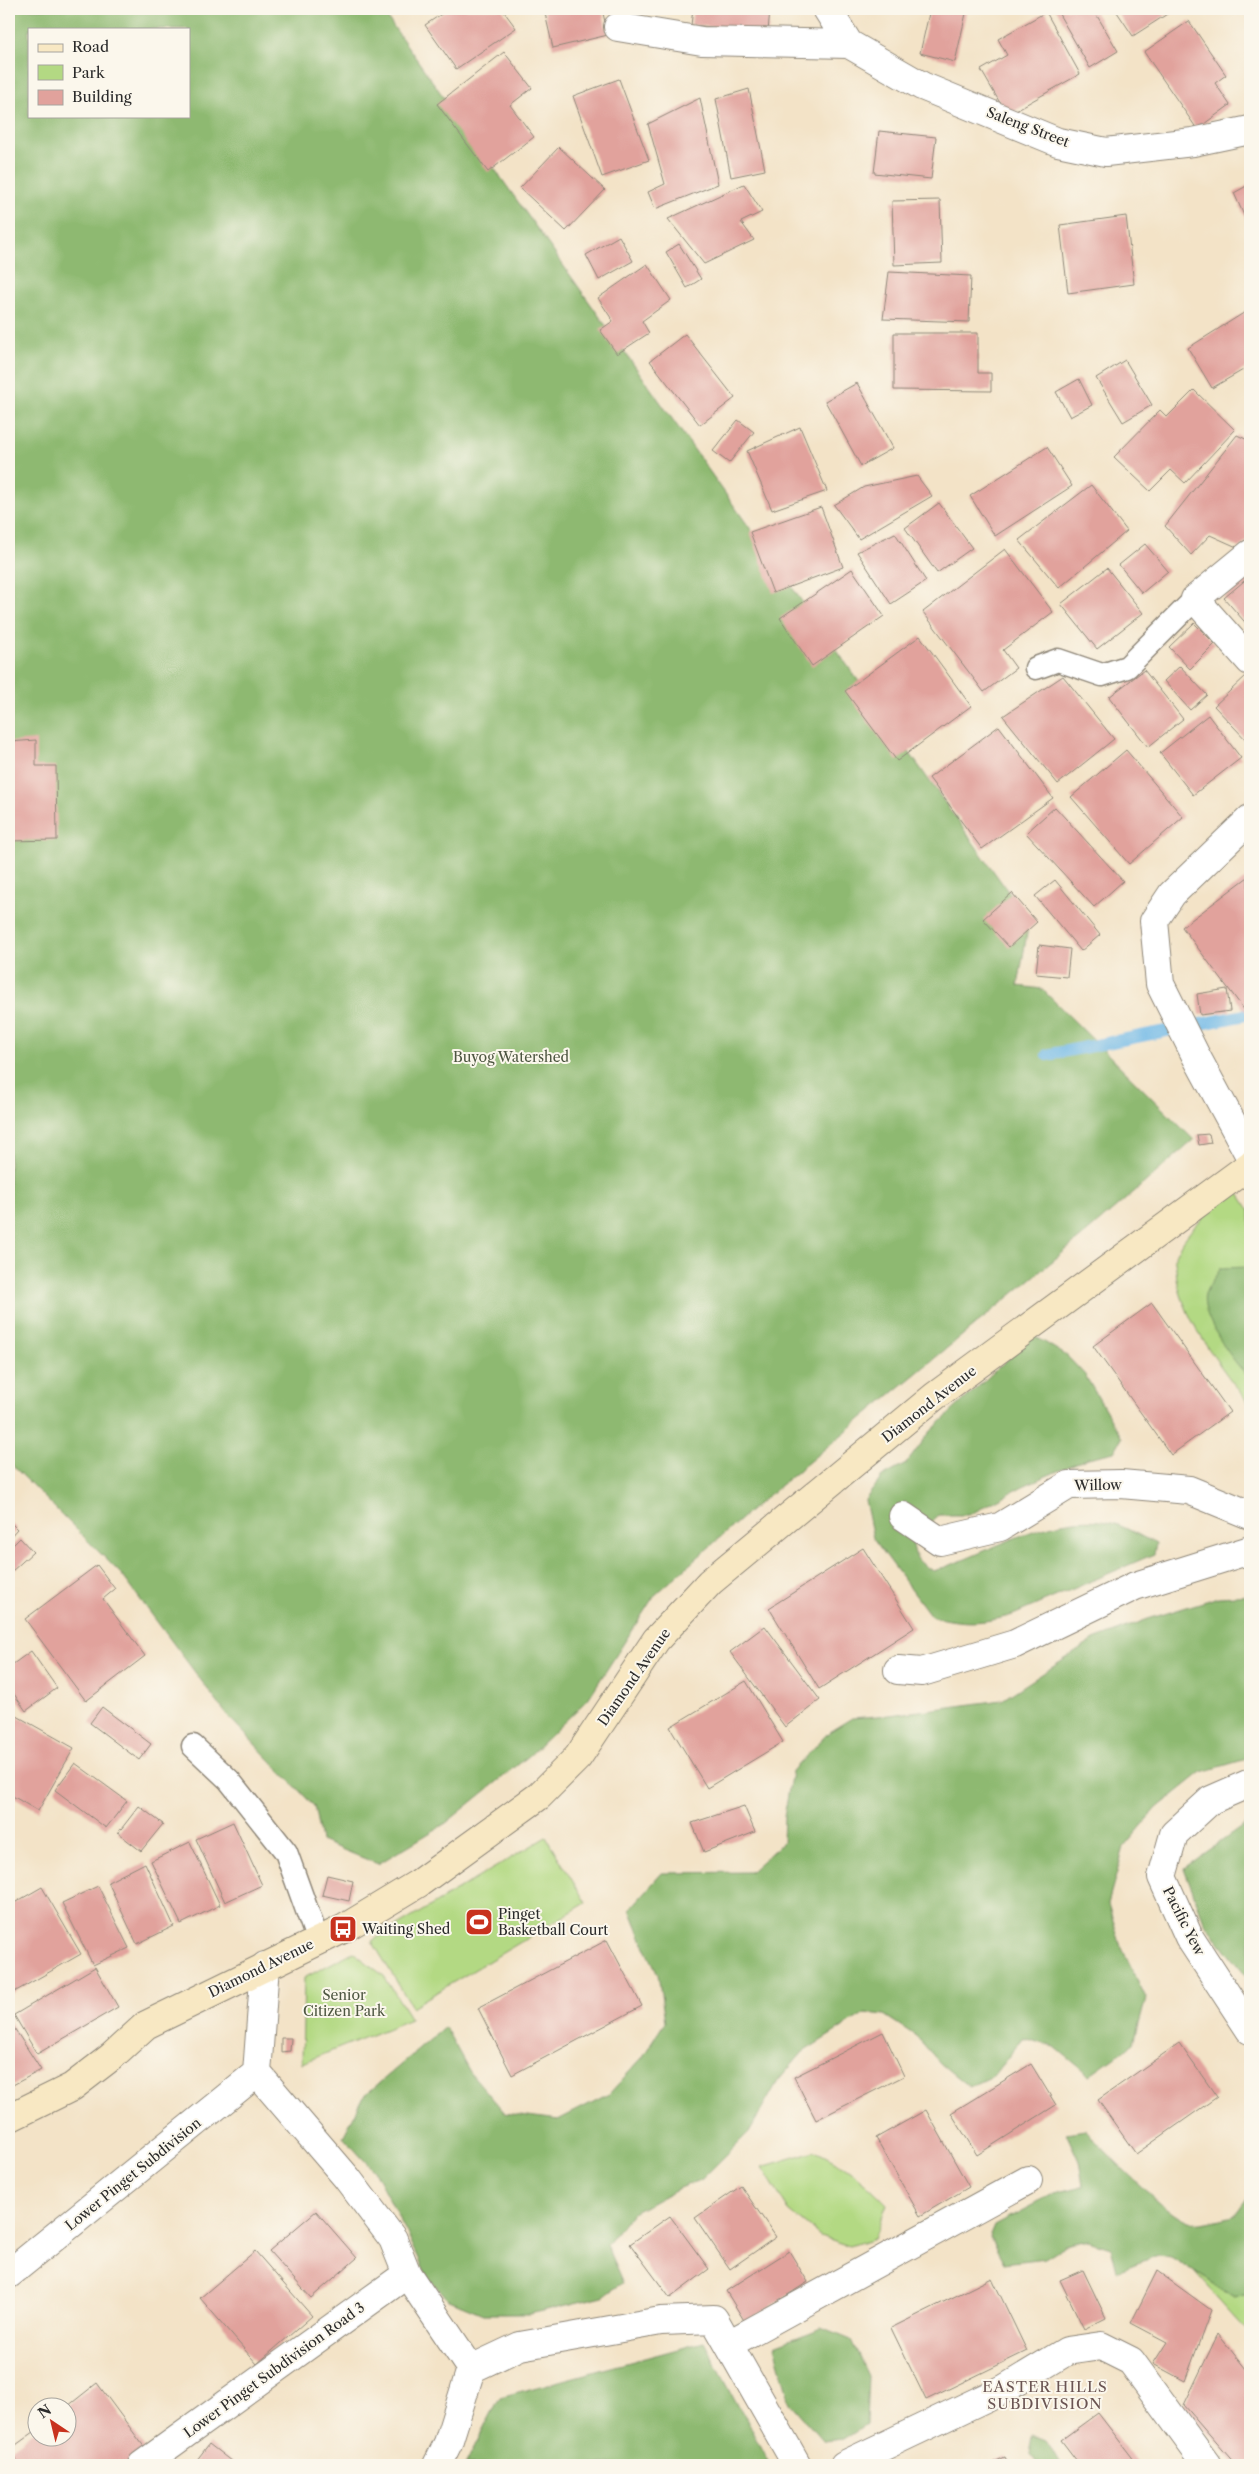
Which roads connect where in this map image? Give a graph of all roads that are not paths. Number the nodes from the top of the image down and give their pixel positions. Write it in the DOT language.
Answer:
graph roads {
  1 [pos="828,9"];
  2 [pos="618,27"];
  3 [pos="849,44"];
  4 [pos="1250,130"];
  5 [pos="1250,554"];
  6 [pos="1195,599"];
  7 [pos="1250,661"];
  8 [pos="1036,668"];
  9 [pos="1250,819"];
  10 [pos="1250,1156"];
  11 [pos="1250,1165"];
  12 [pos="1250,1515"];
  13 [pos="903,1516"];
  14 [pos="1250,1550"];
  15 [pos="898,1670"];
  16 [pos="193,1746"];
  17 [pos="1250,1783"];
  18 [pos="318,1941"];
  19 [pos="265,1966"];
  20 [pos="1250,2030"];
  21 [pos="257,2073"];
  22 [pos="9,2118"];
  23 [pos="1028,2180"];
  24 [pos="9,2274"];
  25 [pos="407,2274"];
  26 [pos="730,2344"];
  27 [pos="471,2368"];
  28 [pos="142,2465"];
  29 [pos="438,2465"];
  30 [pos="797,2465"];
  31 [pos="844,2465"];
  32 [pos="1207,2465"];
  1 -- 3 [label="street, Saleng Street"];
  2 -- 3 [label="street, Saleng Street"];
  3 -- 4 [label="street, Saleng Street"];
  5 -- 6 [label="street"];
  6 -- 7 [label="street"];
  6 -- 8 [label="lane"];
  9 -- 10 [label="street"];
  11 -- 18 [label="street, Diamond Avenue"];
  12 -- 13 [label="street, Willow"];
  14 -- 15 [label="street"];
  16 -- 18 [label="lane"];
  17 -- 20 [label="street, Pacific Yew"];
  18 -- 19 [label="street, Diamond Avenue"];
  19 -- 21 [label="street"];
  19 -- 22 [label="street, Diamond Avenue"];
  21 -- 24 [label="street, Lower Pinget Subdivision"];
  21 -- 25 [label="street"];
  23 -- 26 [label="street"];
  25 -- 27 [label="street"];
  25 -- 28 [label="street, Lower Pinget Subdivision Road 3"];
  26 -- 27 [label="street"];
  26 -- 30 [label="street"];
  27 -- 29 [label="street"];
  31 -- 32 [label="street"];
}
